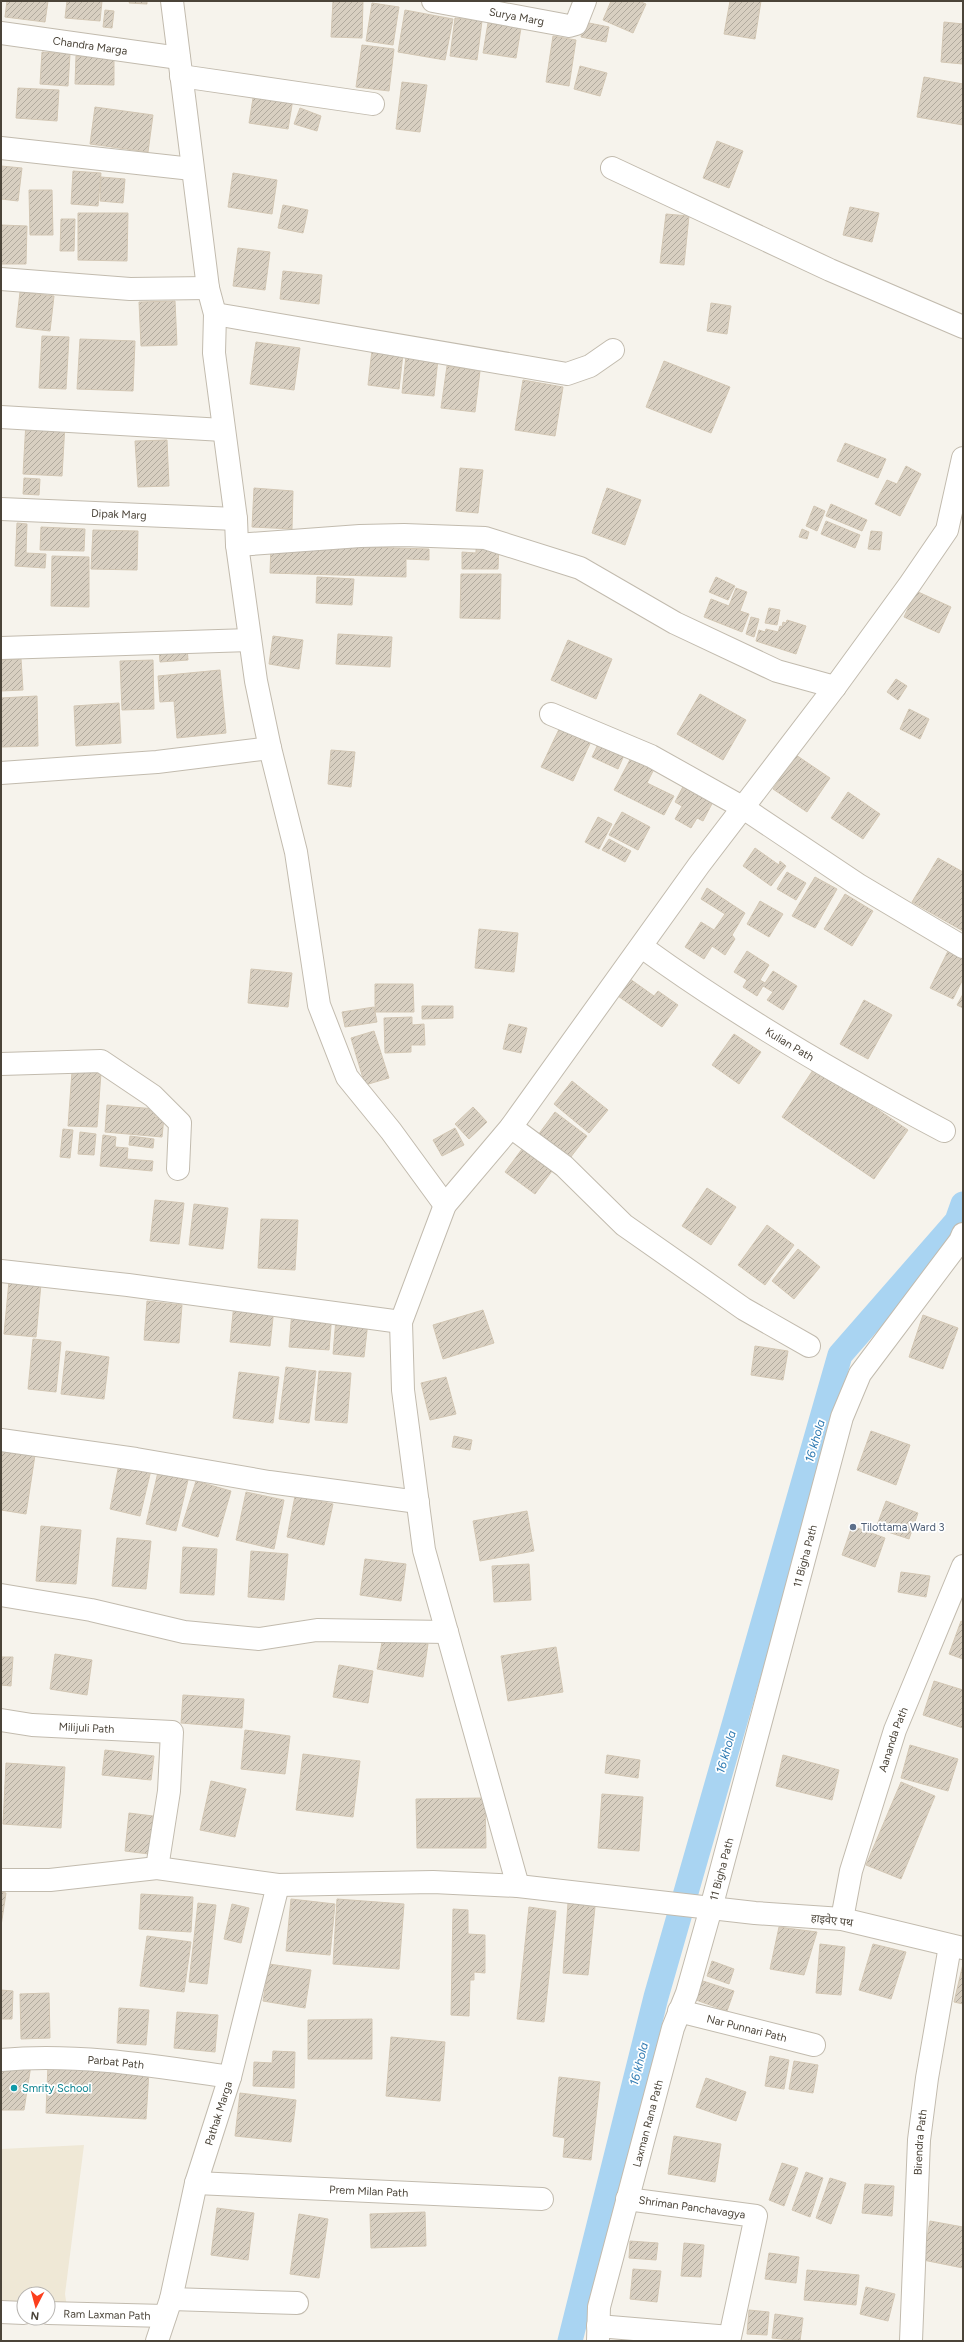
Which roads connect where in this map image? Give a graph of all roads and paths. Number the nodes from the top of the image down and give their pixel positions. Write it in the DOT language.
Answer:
graph roads {
  1 [pos="172,1"];
  2 [pos="433,1"];
  3 [pos="585,1"];
  4 [pos="1,34"];
  5 [pos="180,67"];
  6 [pos="373,104"];
  7 [pos="1,148"];
  8 [pos="612,168"];
  9 [pos="192,169"];
  10 [pos="1,279"];
  11 [pos="208,288"];
  12 [pos="215,314"];
  13 [pos="963,327"];
  14 [pos="613,350"];
  15 [pos="1,417"];
  16 [pos="223,430"];
  17 [pos="963,458"];
  18 [pos="1,509"];
  19 [pos="236,519"];
  20 [pos="955,532"];
  21 [pos="237,545"];
  22 [pos="250,640"];
  23 [pos="1,648"];
  24 [pos="836,687"];
  25 [pos="551,714"];
  26 [pos="270,748"];
  27 [pos="1,773"];
  28 [pos="742,808"];
  29 [pos="642,947"];
  30 [pos="963,947"];
  31 [pos="1,1064"];
  32 [pos="512,1127"];
  33 [pos="944,1131"];
  34 [pos="178,1168"];
  35 [pos="445,1205"];
  36 [pos="963,1234"];
  37 [pos="1,1271"];
  38 [pos="401,1322"];
  39 [pos="809,1346"];
  40 [pos="1,1440"];
  41 [pos="418,1502"];
  42 [pos="963,1566"];
  43 [pos="1,1596"];
  44 [pos="447,1632"];
  45 [pos="1,1720"];
  46 [pos="157,1868"];
  47 [pos="1,1880"];
  48 [pos="278,1886"];
  49 [pos="518,1886"];
  50 [pos="704,1908"];
  51 [pos="842,1919"];
  52 [pos="956,1947"];
  53 [pos="680,2011"];
  54 [pos="814,2045"];
  55 [pos="1,2060"];
  56 [pos="230,2077"];
  57 [pos="196,2183"];
  58 [pos="542,2199"];
  59 [pos="627,2199"];
  60 [pos="297,2303"];
  61 [pos="168,2308"];
  62 [pos="1,2312"];
  63 [pos="16,2313"];
  64 [pos="56,2313"];
  65 [pos="598,2334"];
  66 [pos="156,2341"];
  67 [pos="911,2341"];
  1 -- 5 [label="street"];
  2 -- 3 [label="street, Surya Marg"];
  4 -- 5 [label="street, Chandra Marga"];
  5 -- 6 [label="street, Chandra Marga"];
  5 -- 9 [label="street"];
  7 -- 9 [label="street"];
  8 -- 13 [label="street"];
  9 -- 11 [label="street"];
  10 -- 11 [label="street"];
  11 -- 12 [label="street"];
  12 -- 14 [label="street"];
  12 -- 16 [label="street"];
  15 -- 16 [label="street"];
  16 -- 19 [label="street"];
  17 -- 20 [label="street"];
  18 -- 19 [label="street, Dipak Marg"];
  19 -- 21 [label="street"];
  20 -- 24 [label="street"];
  21 -- 22 [label="street"];
  21 -- 24 [label="street"];
  22 -- 23 [label="street"];
  22 -- 26 [label="street"];
  24 -- 28 [label="street"];
  25 -- 28 [label="street"];
  26 -- 27 [label="street"];
  26 -- 35 [label="street"];
  28 -- 29 [label="street"];
  28 -- 30 [label="street"];
  29 -- 32 [label="street"];
  29 -- 33 [label="street, Kulian Path"];
  31 -- 34 [label="street"];
  32 -- 35 [label="street"];
  32 -- 39 [label="street"];
  35 -- 38 [label="street"];
  36 -- 50 [label="street, 11 Bigha Path"];
  37 -- 38 [label="street"];
  38 -- 41 [label="street"];
  40 -- 41 [label="street"];
  41 -- 44 [label="street"];
  42 -- 51 [label="street, Aananda Path"];
  43 -- 44 [label="street"];
  44 -- 49 [label="street"];
  45 -- 46 [label="street, Milijuli Path"];
  46 -- 47 [label="street, हाइवेए पथ"];
  46 -- 48 [label="street, हाइवेए पथ"];
  48 -- 49 [label="street, हाइवेए पथ"];
  48 -- 56 [label="street, Pathak Marga"];
  49 -- 50 [label="street, हाइवेए पथ"];
  50 -- 51 [label="street, हाइवेए पथ"];
  50 -- 53 [label="street, Laxman Rana Path"];
  51 -- 52 [label="street, हाइवेए पथ"];
  52 -- 67 [label="street, Birendra Path"];
  53 -- 54 [label="street, Nar Punnari Path"];
  53 -- 59 [label="street, Laxman Rana Path"];
  55 -- 56 [label="street, Parbat Path"];
  56 -- 57 [label="street, Pathak Marga"];
  57 -- 58 [label="street, Prem Milan Path"];
  57 -- 61 [label="street, Pathak Marga"];
  59 -- 65 [label="street, Laxman Rana Path"];
  59 -- 65 [label="street, Shriman Panchavagya"];
  60 -- 61 [label="street, Ram Laxman Path"];
  61 -- 64 [label="street, Ram Laxman Path"];
  61 -- 66 [label="street, Pathak Marga"];
  62 -- 63 [label="street"];
}
